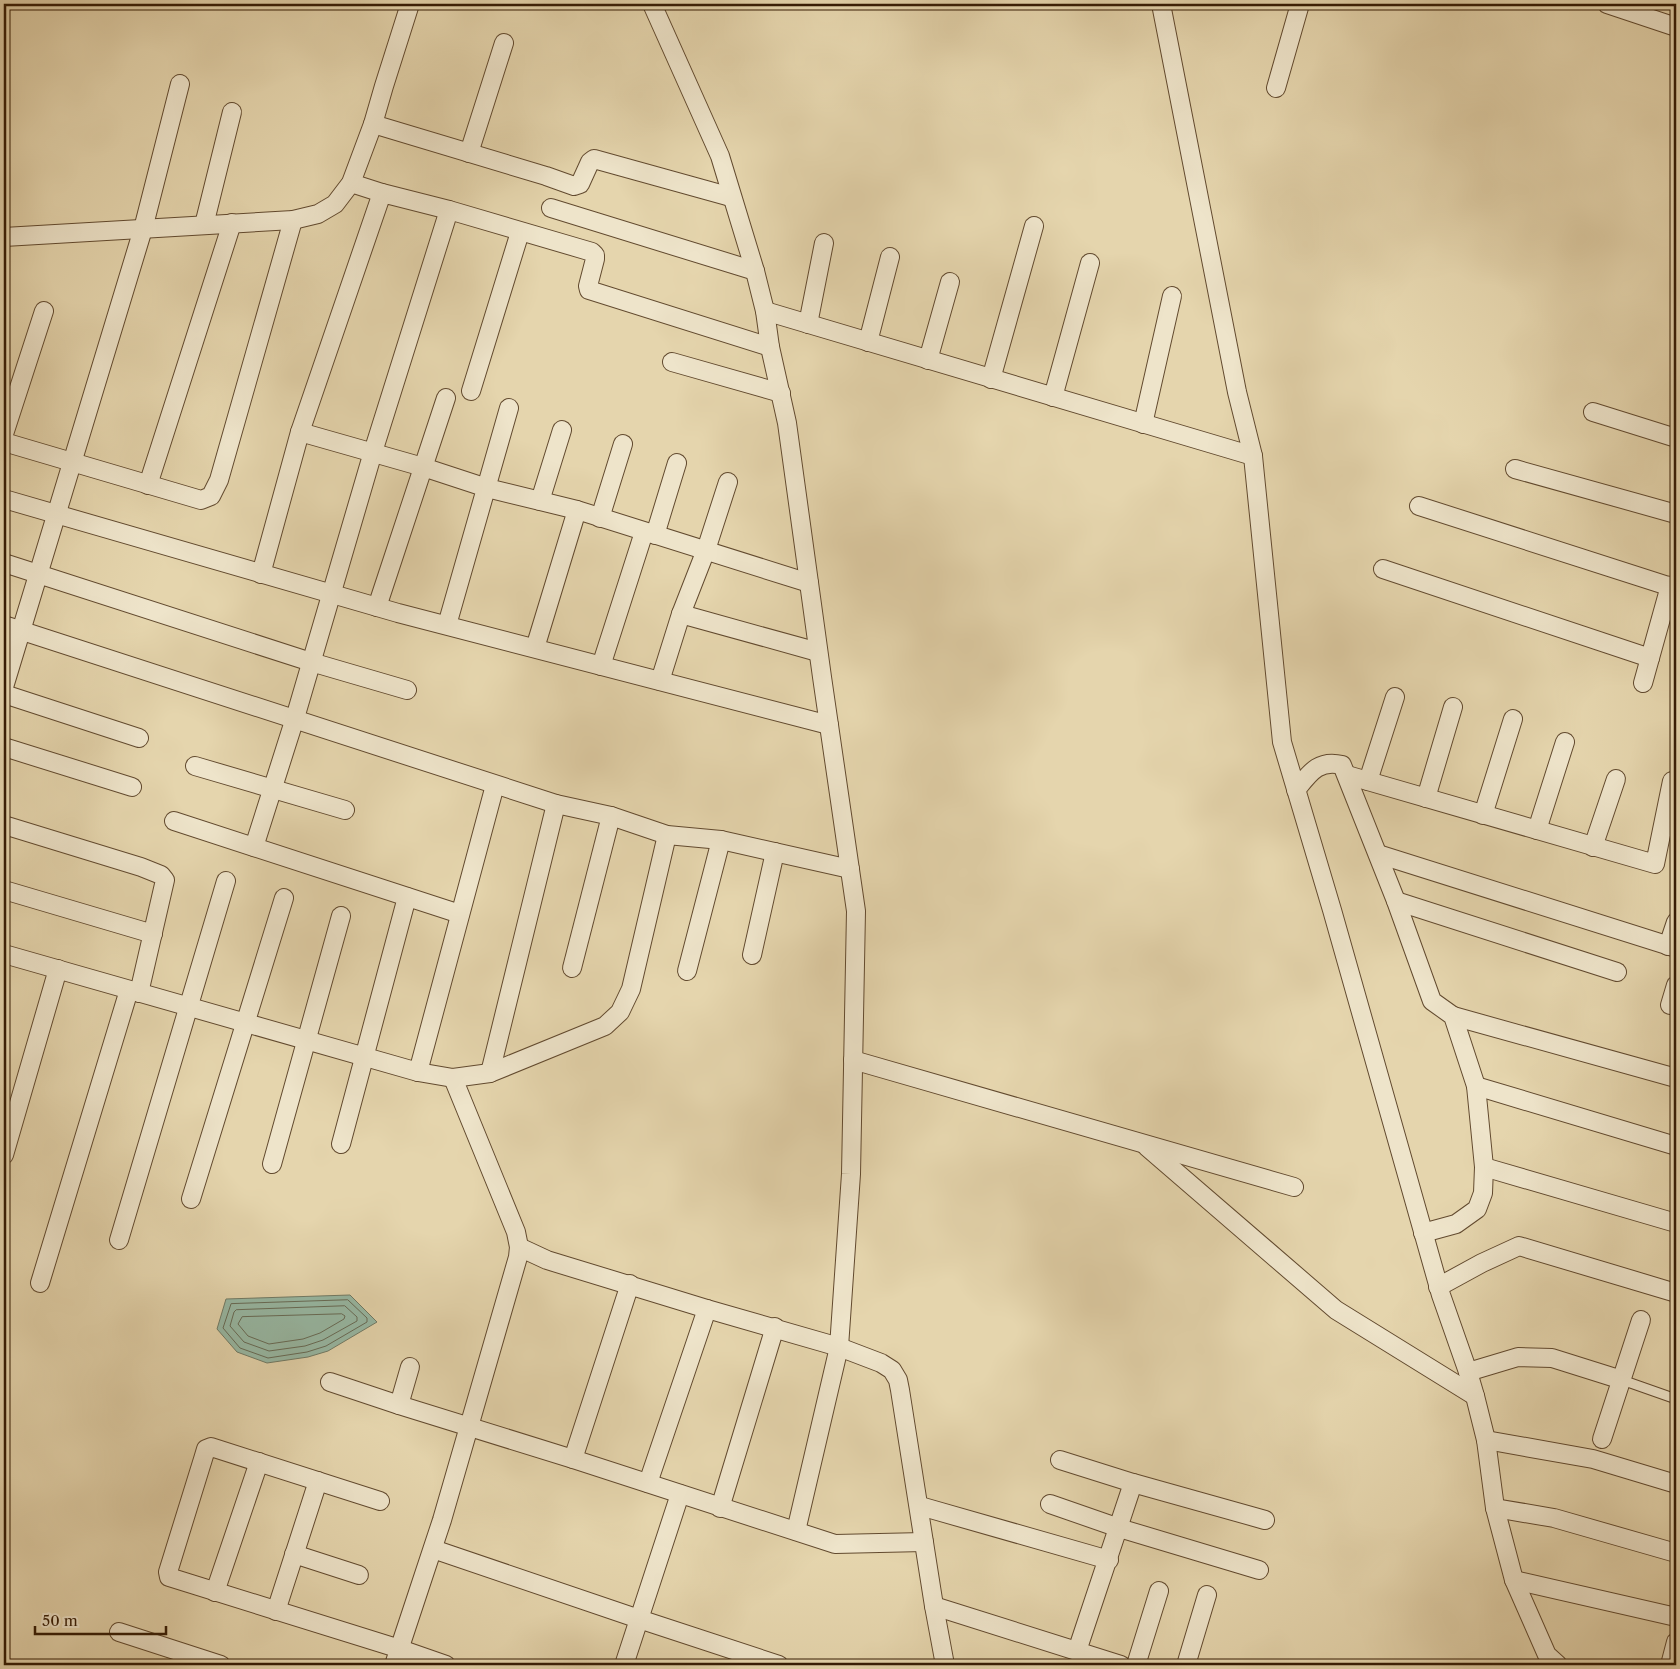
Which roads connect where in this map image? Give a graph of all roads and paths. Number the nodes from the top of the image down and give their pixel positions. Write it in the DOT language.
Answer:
graph roads {
  1 [pos="410,4"];
  2 [pos="652,4"];
  3 [pos="1161,4"];
  4 [pos="1300,4"];
  5 [pos="1610,4"];
  6 [pos="1676,27"];
  7 [pos="504,43"];
  8 [pos="180,84"];
  9 [pos="1276,88"];
  10 [pos="232,112"];
  11 [pos="374,124"];
  12 [pos="469,153"];
  13 [pos="351,183"];
  14 [pos="382,194"];
  15 [pos="731,197"];
  16 [pos="551,208"];
  17 [pos="449,210"];
  18 [pos="293,220"];
  19 [pos="232,224"];
  20 [pos="204,225"];
  21 [pos="1034,226"];
  22 [pos="143,229"];
  23 [pos="520,232"];
  24 [pos="4,237"];
  25 [pos="824,243"];
  26 [pos="890,257"];
  27 [pos="1090,263"];
  28 [pos="756,271"];
  29 [pos="950,282"];
  30 [pos="1172,296"];
  31 [pos="44,311"];
  32 [pos="764,311"];
  33 [pos="808,324"];
  34 [pos="868,342"];
  35 [pos="770,347"];
  36 [pos="928,360"];
  37 [pos="672,362"];
  38 [pos="991,379"];
  39 [pos="471,391"];
  40 [pos="781,393"];
  41 [pos="1053,397"];
  42 [pos="446,398"];
  43 [pos="509,408"];
  44 [pos="1593,412"];
  45 [pos="1143,424"];
  46 [pos="562,430"];
  47 [pos="300,432"];
  48 [pos="4,434"];
  49 [pos="1676,438"];
  50 [pos="4,442"];
  51 [pos="623,444"];
  52 [pos="372,452"];
  53 [pos="1253,456"];
  54 [pos="71,463"];
  55 [pos="677,463"];
  56 [pos="423,467"];
  57 [pos="1515,469"];
  58 [pos="728,482"];
  59 [pos="148,485"];
  60 [pos="487,488"];
  61 [pos="4,499"];
  62 [pos="540,501"];
  63 [pos="1419,506"];
  64 [pos="577,510"];
  65 [pos="56,514"];
  66 [pos="1676,514"];
  67 [pos="600,518"];
  68 [pos="650,533"];
  69 [pos="706,550"];
  70 [pos="4,563"];
  71 [pos="1383,569"];
  72 [pos="37,574"];
  73 [pos="261,574"];
  74 [pos="809,583"];
  75 [pos="1673,586"];
  76 [pos="330,593"];
  77 [pos="377,607"];
  78 [pos="681,614"];
  79 [pos="447,625"];
  80 [pos="12,627"];
  81 [pos="535,648"];
  82 [pos="818,652"];
  83 [pos="1650,658"];
  84 [pos="311,662"];
  85 [pos="601,666"];
  86 [pos="660,681"];
  87 [pos="1643,683"];
  88 [pos="4,687"];
  89 [pos="407,690"];
  90 [pos="4,694"];
  91 [pos="1394,696"];
  92 [pos="1453,707"];
  93 [pos="295,718"];
  94 [pos="1513,719"];
  95 [pos="829,724"];
  96 [pos="139,738"];
  97 [pos="1565,742"];
  98 [pos="4,747"];
  99 [pos="195,766"];
  100 [pos="1347,775"];
  101 [pos="1616,779"];
  102 [pos="1368,781"];
  103 [pos="1672,781"];
  104 [pos="495,785"];
  105 [pos="132,787"];
  106 [pos="272,789"];
  107 [pos="1296,790"];
  108 [pos="1426,798"];
  109 [pos="556,804"];
  110 [pos="345,810"];
  111 [pos="1483,814"];
  112 [pos="611,816"];
  113 [pos="174,821"];
  114 [pos="4,825"];
  115 [pos="1537,830"];
  116 [pos="667,836"];
  117 [pos="721,840"];
  118 [pos="1594,846"];
  119 [pos="254,848"];
  120 [pos="775,852"];
  121 [pos="1378,854"];
  122 [pos="850,869"];
  123 [pos="226,881"];
  124 [pos="4,890"];
  125 [pos="407,897"];
  126 [pos="284,898"];
  127 [pos="1396,900"];
  128 [pos="460,914"];
  129 [pos="341,916"];
  130 [pos="1676,922"];
  131 [pos="152,934"];
  132 [pos="1672,947"];
  133 [pos="4,954"];
  134 [pos="752,955"];
  135 [pos="572,968"];
  136 [pos="58,970"];
  137 [pos="687,971"];
  138 [pos="1617,972"];
  139 [pos="1676,985"];
  140 [pos="134,991"];
  141 [pos="1670,1005"];
  142 [pos="189,1007"];
  143 [pos="1453,1016"];
  144 [pos="246,1023"];
  145 [pos="307,1040"];
  146 [pos="364,1057"];
  147 [pos="853,1060"];
  148 [pos="418,1072"];
  149 [pos="490,1073"];
  150 [pos="453,1078"];
  151 [pos="1676,1078"];
  152 [pos="1476,1086"];
  153 [pos="8,1120"];
  154 [pos="341,1144"];
  155 [pos="1143,1144"];
  156 [pos="1676,1146"];
  157 [pos="4,1155"];
  158 [pos="272,1164"];
  159 [pos="1484,1167"];
  160 [pos="1294,1187"];
  161 [pos="191,1199"];
  162 [pos="1676,1222"];
  163 [pos="1423,1233"];
  164 [pos="119,1240"];
  165 [pos="519,1247"];
  166 [pos="40,1283"];
  167 [pos="630,1284"];
  168 [pos="1438,1287"];
  169 [pos="1676,1293"];
  170 [pos="707,1309"];
  171 [pos="1641,1320"];
  172 [pos="775,1327"];
  173 [pos="839,1347"];
  174 [pos="410,1368"];
  175 [pos="1468,1372"];
  176 [pos="1622,1380"];
  177 [pos="330,1382"];
  178 [pos="1475,1396"];
  179 [pos="1676,1400"];
  180 [pos="399,1405"];
  181 [pos="470,1427"];
  182 [pos="1602,1439"];
  183 [pos="1486,1440"];
  184 [pos="573,1459"];
  185 [pos="1060,1460"];
  186 [pos="259,1462"];
  187 [pos="318,1481"];
  188 [pos="648,1483"];
  189 [pos="1133,1483"];
  190 [pos="1676,1484"];
  191 [pos="680,1494"];
  192 [pos="380,1501"];
  193 [pos="1050,1504"];
  194 [pos="920,1506"];
  195 [pos="720,1508"];
  196 [pos="1495,1508"];
  197 [pos="1265,1520"];
  198 [pos="1119,1528"];
  199 [pos="796,1531"];
  200 [pos="924,1542"];
  201 [pos="433,1549"];
  202 [pos="1676,1553"];
  203 [pos="294,1554"];
  204 [pos="1109,1560"];
  205 [pos="1259,1570"];
  206 [pos="359,1575"];
  207 [pos="1514,1580"];
  208 [pos="1159,1591"];
  209 [pos="215,1592"];
  210 [pos="1207,1595"];
  211 [pos="934,1606"];
  212 [pos="276,1611"];
  213 [pos="1676,1617"];
  214 [pos="639,1619"];
  215 [pos="119,1632"];
  216 [pos="1676,1642"];
  217 [pos="1077,1651"];
  218 [pos="397,1657"];
  219 [pos="1550,1662"];
  220 [pos="220,1665"];
  221 [pos="446,1665"];
  222 [pos="624,1665"];
  223 [pos="780,1665"];
  224 [pos="944,1665"];
  225 [pos="1121,1665"];
  226 [pos="1136,1665"];
  227 [pos="1186,1665"];
  228 [pos="1670,1665"];
  1 -- 11 [label="street"];
  2 -- 15 [label="street"];
  3 -- 53 [label="street"];
  4 -- 9 [label="street"];
  5 -- 6 [label="street"];
  7 -- 12 [label="street"];
  8 -- 22 [label="street"];
  10 -- 20 [label="street"];
  11 -- 12 [label="street"];
  11 -- 13 [label="street"];
  12 -- 15 [label="street"];
  13 -- 14 [label="street"];
  13 -- 18 [label="street"];
  14 -- 17 [label="street"];
  14 -- 47 [label="street"];
  15 -- 28 [label="street"];
  16 -- 28 [label="street"];
  17 -- 23 [label="street"];
  17 -- 52 [label="street"];
  18 -- 19 [label="street"];
  18 -- 59 [label="street"];
  19 -- 20 [label="street"];
  19 -- 59 [label="street"];
  20 -- 22 [label="street"];
  21 -- 38 [label="street"];
  22 -- 24 [label="street"];
  22 -- 54 [label="street"];
  23 -- 35 [label="street"];
  23 -- 39 [label="street"];
  25 -- 33 [label="street"];
  26 -- 34 [label="street"];
  27 -- 41 [label="street"];
  28 -- 32 [label="street"];
  29 -- 36 [label="street"];
  30 -- 45 [label="street"];
  31 -- 48 [label="street"];
  32 -- 33 [label="street"];
  32 -- 35 [label="street"];
  33 -- 34 [label="street"];
  34 -- 36 [label="street"];
  35 -- 40 [label="street"];
  36 -- 38 [label="street"];
  37 -- 40 [label="street"];
  38 -- 41 [label="street"];
  40 -- 74 [label="street"];
  41 -- 45 [label="street"];
  42 -- 56 [label="street"];
  43 -- 60 [label="street"];
  44 -- 49 [label="street"];
  45 -- 53 [label="street"];
  46 -- 62 [label="street"];
  47 -- 52 [label="street"];
  47 -- 73 [label="street"];
  50 -- 54 [label="street"];
  51 -- 67 [label="street"];
  52 -- 56 [label="street"];
  52 -- 76 [label="street"];
  53 -- 107 [label="street"];
  54 -- 59 [label="street"];
  54 -- 65 [label="street"];
  55 -- 68 [label="street"];
  56 -- 60 [label="street"];
  56 -- 77 [label="street"];
  57 -- 66 [label="street"];
  58 -- 69 [label="street"];
  60 -- 62 [label="street"];
  60 -- 79 [label="street"];
  61 -- 65 [label="street"];
  62 -- 64 [label="street"];
  63 -- 75 [label="street"];
  64 -- 67 [label="street"];
  64 -- 81 [label="street"];
  65 -- 72 [label="street"];
  65 -- 73 [label="street"];
  67 -- 68 [label="street"];
  68 -- 69 [label="street"];
  68 -- 85 [label="street"];
  69 -- 74 [label="street"];
  69 -- 78 [label="street"];
  70 -- 72 [label="street"];
  71 -- 83 [label="street"];
  72 -- 80 [label="street"];
  72 -- 84 [label="street"];
  73 -- 76 [label="street"];
  74 -- 82 [label="street"];
  75 -- 83 [label="street"];
  76 -- 77 [label="street"];
  76 -- 84 [label="street"];
  77 -- 79 [label="street"];
  78 -- 82 [label="street"];
  78 -- 86 [label="street"];
  79 -- 81 [label="street"];
  80 -- 88 [label="street"];
  80 -- 93 [label="street"];
  81 -- 85 [label="street"];
  82 -- 95 [label="street"];
  83 -- 87 [label="street"];
  84 -- 89 [label="street"];
  84 -- 93 [label="street"];
  85 -- 86 [label="street"];
  86 -- 95 [label="street"];
  90 -- 96 [label="street"];
  91 -- 102 [label="street"];
  92 -- 108 [label="street"];
  93 -- 104 [label="street"];
  93 -- 106 [label="street"];
  94 -- 111 [label="street"];
  95 -- 122 [label="street"];
  97 -- 115 [label="street"];
  98 -- 105 [label="street"];
  99 -- 106 [label="street"];
  100 -- 102 [label="street"];
  100 -- 107 [label="street"];
  100 -- 121 [label="street"];
  101 -- 118 [label="street"];
  102 -- 108 [label="street"];
  103 -- 118 [label="street"];
  104 -- 109 [label="street"];
  104 -- 128 [label="street"];
  106 -- 110 [label="street"];
  106 -- 119 [label="street"];
  107 -- 163 [label="street"];
  108 -- 111 [label="street"];
  109 -- 112 [label="street"];
  109 -- 149 [label="street"];
  111 -- 115 [label="street"];
  112 -- 116 [label="street"];
  112 -- 135 [label="street"];
  113 -- 119 [label="street"];
  114 -- 131 [label="street"];
  115 -- 118 [label="street"];
  116 -- 117 [label="street"];
  116 -- 149 [label="street"];
  117 -- 120 [label="street"];
  117 -- 137 [label="street"];
  119 -- 125 [label="street"];
  120 -- 122 [label="street"];
  120 -- 134 [label="street"];
  121 -- 127 [label="street"];
  121 -- 132 [label="street"];
  122 -- 147 [label="street"];
  123 -- 142 [label="street"];
  124 -- 131 [label="street"];
  125 -- 128 [label="street"];
  125 -- 146 [label="street"];
  126 -- 144 [label="street"];
  127 -- 138 [label="street"];
  127 -- 143 [label="street"];
  128 -- 148 [label="street"];
  129 -- 145 [label="street"];
  130 -- 132 [label="street"];
  131 -- 140 [label="street"];
  133 -- 136 [label="street"];
  136 -- 140 [label="street"];
  136 -- 153 [label="street"];
  139 -- 141 [label="street"];
  140 -- 142 [label="street"];
  140 -- 166 [label="street"];
  142 -- 144 [label="street"];
  142 -- 164 [label="street"];
  143 -- 151 [label="street"];
  143 -- 152 [label="street"];
  144 -- 145 [label="street"];
  144 -- 161 [label="street"];
  145 -- 146 [label="street"];
  145 -- 158 [label="street"];
  146 -- 148 [label="street"];
  146 -- 154 [label="street"];
  147 -- 155 [label="street"];
  147 -- 173 [label="street"];
  148 -- 150 [label="street"];
  149 -- 150 [label="street"];
  150 -- 165 [label="street"];
  152 -- 156 [label="street"];
  152 -- 159 [label="street"];
  153 -- 157 [label="street"];
  155 -- 160 [label="street"];
  155 -- 178 [label="street"];
  159 -- 162 [label="street"];
  159 -- 163 [label="street"];
  163 -- 168 [label="street"];
  165 -- 167 [label="street"];
  165 -- 181 [label="street"];
  167 -- 170 [label="street"];
  167 -- 184 [label="street"];
  168 -- 169 [label="street"];
  168 -- 175 [label="street"];
  170 -- 172 [label="street"];
  170 -- 188 [label="street"];
  171 -- 176 [label="street"];
  172 -- 173 [label="street"];
  172 -- 195 [label="street"];
  173 -- 194 [label="street"];
  173 -- 199 [label="street"];
  174 -- 180 [label="street"];
  175 -- 176 [label="street"];
  175 -- 178 [label="street"];
  176 -- 179 [label="lane"];
  176 -- 182 [label="street"];
  177 -- 180 [label="street"];
  178 -- 183 [label="street"];
  180 -- 181 [label="street"];
  181 -- 184 [label="street"];
  181 -- 201 [label="street"];
  183 -- 190 [label="street"];
  183 -- 196 [label="street"];
  184 -- 188 [label="street"];
  185 -- 189 [label="street"];
  186 -- 187 [label="street"];
  186 -- 209 [label="street"];
  186 -- 209 [label="street"];
  187 -- 192 [label="street"];
  187 -- 203 [label="street"];
  188 -- 191 [label="street"];
  189 -- 197 [label="street"];
  189 -- 198 [label="street"];
  191 -- 195 [label="street"];
  191 -- 214 [label="street"];
  193 -- 198 [label="street"];
  194 -- 200 [label="street"];
  194 -- 204 [label="street"];
  195 -- 199 [label="street"];
  196 -- 202 [label="street"];
  196 -- 207 [label="street"];
  198 -- 204 [label="street"];
  198 -- 205 [label="street"];
  199 -- 200 [label="street"];
  200 -- 211 [label="street"];
  201 -- 214 [label="street"];
  201 -- 218 [label="street"];
  203 -- 206 [label="street"];
  203 -- 212 [label="street"];
  204 -- 217 [label="street"];
  207 -- 213 [label="street"];
  207 -- 219 [label="street"];
  208 -- 226 [label="street"];
  209 -- 212 [label="street"];
  210 -- 227 [label="street"];
  211 -- 217 [label="street"];
  211 -- 224 [label="street"];
  212 -- 218 [label="street"];
  214 -- 222 [label="street"];
  214 -- 223 [label="street"];
  215 -- 220 [label="street"];
  216 -- 228 [label="street"];
  217 -- 225 [label="street"];
  218 -- 221 [label="street"];
}
